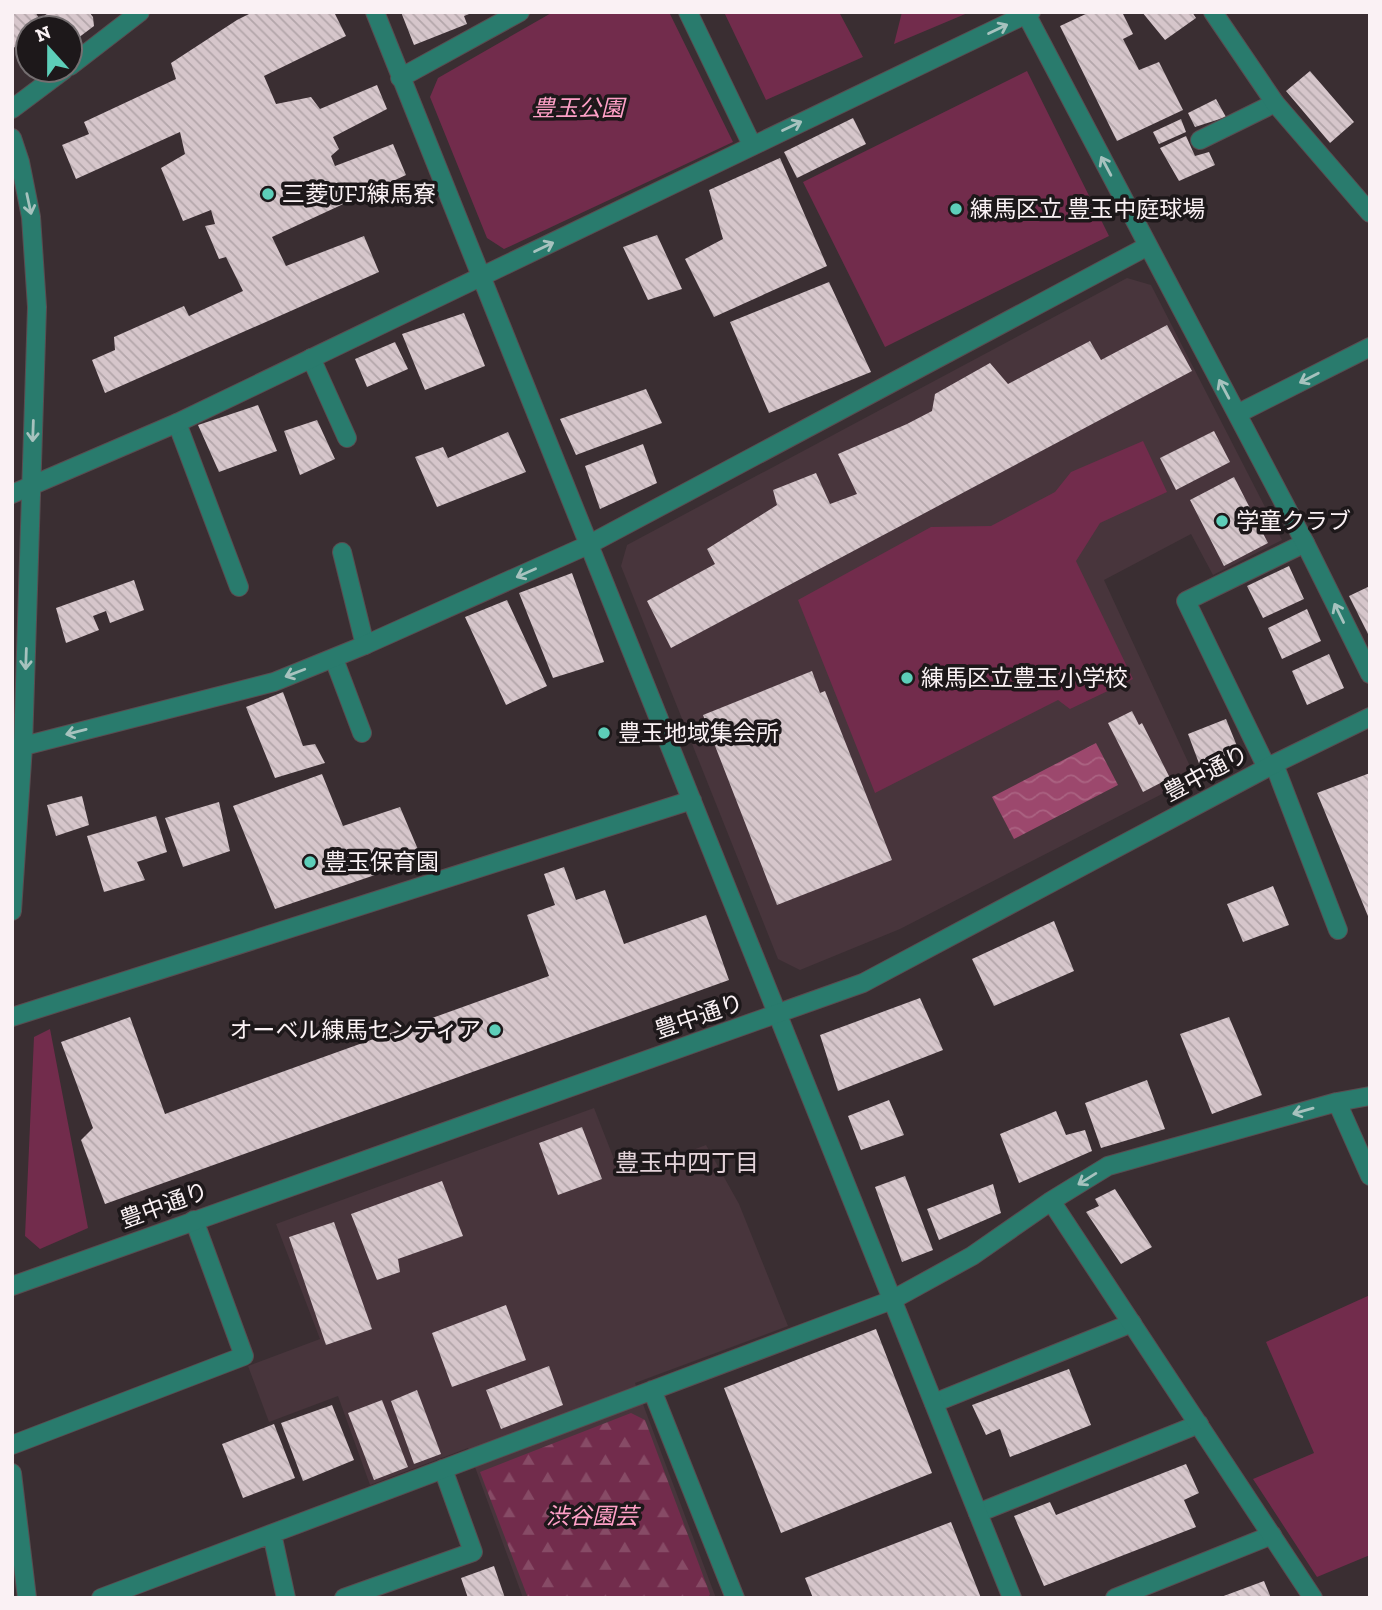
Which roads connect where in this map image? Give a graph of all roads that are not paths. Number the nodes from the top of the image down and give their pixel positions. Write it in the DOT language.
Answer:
graph roads {
  1 [pos="139,12"];
  2 [pos="374,12"];
  3 [pos="520,12"];
  4 [pos="688,12"];
  5 [pos="1213,12"];
  6 [pos="1028,13"];
  7 [pos="84,55"];
  8 [pos="400,78"];
  9 [pos="45,84"];
  10 [pos="1275,103"];
  11 [pos="12,109"];
  12 [pos="12,138"];
  13 [pos="1200,140"];
  14 [pos="752,145"];
  15 [pos="1370,213"];
  16 [pos="1149,246"];
  17 [pos="482,277"];
  18 [pos="1370,347"];
  19 [pos="311,358"];
  20 [pos="1237,414"];
  21 [pos="177,423"];
  22 [pos="346,438"];
  23 [pos="31,487"];
  24 [pos="12,494"];
  25 [pos="1305,543"];
  26 [pos="588,545"];
  27 [pos="342,552"];
  28 [pos="239,587"];
  29 [pos="20,613"];
  30 [pos="365,645"];
  31 [pos="334,659"];
  32 [pos="1370,674"];
  33 [pos="1370,717"];
  34 [pos="362,733"];
  35 [pos="18,747"];
  36 [pos="1270,766"];
  37 [pos="692,800"];
  38 [pos="13,889"];
  39 [pos="12,911"];
  40 [pos="1338,930"];
  41 [pos="778,1015"];
  42 [pos="12,1017"];
  43 [pos="1370,1096"];
  44 [pos="1337,1102"];
  45 [pos="1370,1176"];
  46 [pos="1051,1201"];
  47 [pos="194,1220"];
  48 [pos="12,1286"];
  49 [pos="892,1300"];
  50 [pos="1132,1324"];
  51 [pos="653,1390"];
  52 [pos="934,1403"];
  53 [pos="1199,1424"];
  54 [pos="12,1445"];
  55 [pos="443,1469"];
  56 [pos="12,1473"];
  57 [pos="978,1513"];
  58 [pos="272,1534"];
  59 [pos="1272,1535"];
  60 [pos="27,1598"];
  61 [pos="101,1598"];
  62 [pos="286,1598"];
  63 [pos="344,1598"];
  64 [pos="735,1598"];
  65 [pos="1012,1598"];
  66 [pos="1115,1598"];
  67 [pos="1313,1598"];
  1 -- 7 [label="street"];
  2 -- 8 [label="street"];
  3 -- 8 [label="street"];
  4 -- 14 [label="street"];
  5 -- 10 [label="street"];
  14 -- 6 [label="street, one-way"];
  16 -- 6 [label="street, one-way"];
  8 -- 17 [label="street"];
  9 -- 11 [label="street"];
  10 -- 13 [label="street"];
  10 -- 15 [label="street"];
  12 -- 23 [label="street, one-way"];
  17 -- 14 [label="street, one-way"];
  20 -- 16 [label="street, one-way"];
  16 -- 26 [label="street"];
  17 -- 19 [label="street"];
  17 -- 26 [label="street"];
  18 -- 20 [label="street, one-way"];
  19 -- 21 [label="street"];
  19 -- 22 [label="street"];
  20 -- 25 [label="street"];
  21 -- 23 [label="street"];
  21 -- 28 [label="street"];
  23 -- 24 [label="street"];
  23 -- 29 [label="street"];
  32 -- 25 [label="street, one-way"];
  25 -- 36 [label="street"];
  26 -- 30 [label="street, one-way"];
  26 -- 37 [label="street"];
  27 -- 30 [label="street"];
  29 -- 35 [label="street, one-way"];
  30 -- 31 [label="street"];
  31 -- 34 [label="street"];
  31 -- 35 [label="street, one-way"];
  33 -- 36 [label="street, 豊中通り"];
  35 -- 38 [label="street"];
  36 -- 40 [label="street"];
  36 -- 41 [label="street, 豊中通り"];
  37 -- 41 [label="street"];
  37 -- 42 [label="street"];
  38 -- 39 [label="street"];
  41 -- 47 [label="street, 豊中通り"];
  41 -- 49 [label="street"];
  43 -- 44 [label="street"];
  44 -- 45 [label="street"];
  44 -- 46 [label="street, one-way"];
  46 -- 49 [label="street"];
  46 -- 50 [label="street"];
  47 -- 48 [label="street, 豊中通り"];
  47 -- 54 [label="street"];
  49 -- 51 [label="street"];
  49 -- 52 [label="street"];
  50 -- 52 [label="street"];
  50 -- 53 [label="street"];
  51 -- 55 [label="street"];
  51 -- 64 [label="street"];
  52 -- 57 [label="street"];
  53 -- 57 [label="street"];
  53 -- 59 [label="street"];
  55 -- 58 [label="street"];
  55 -- 63 [label="street"];
  56 -- 60 [label="street"];
  57 -- 65 [label="street"];
  58 -- 61 [label="street"];
  58 -- 62 [label="street"];
  59 -- 66 [label="street"];
  59 -- 67 [label="street"];
}
